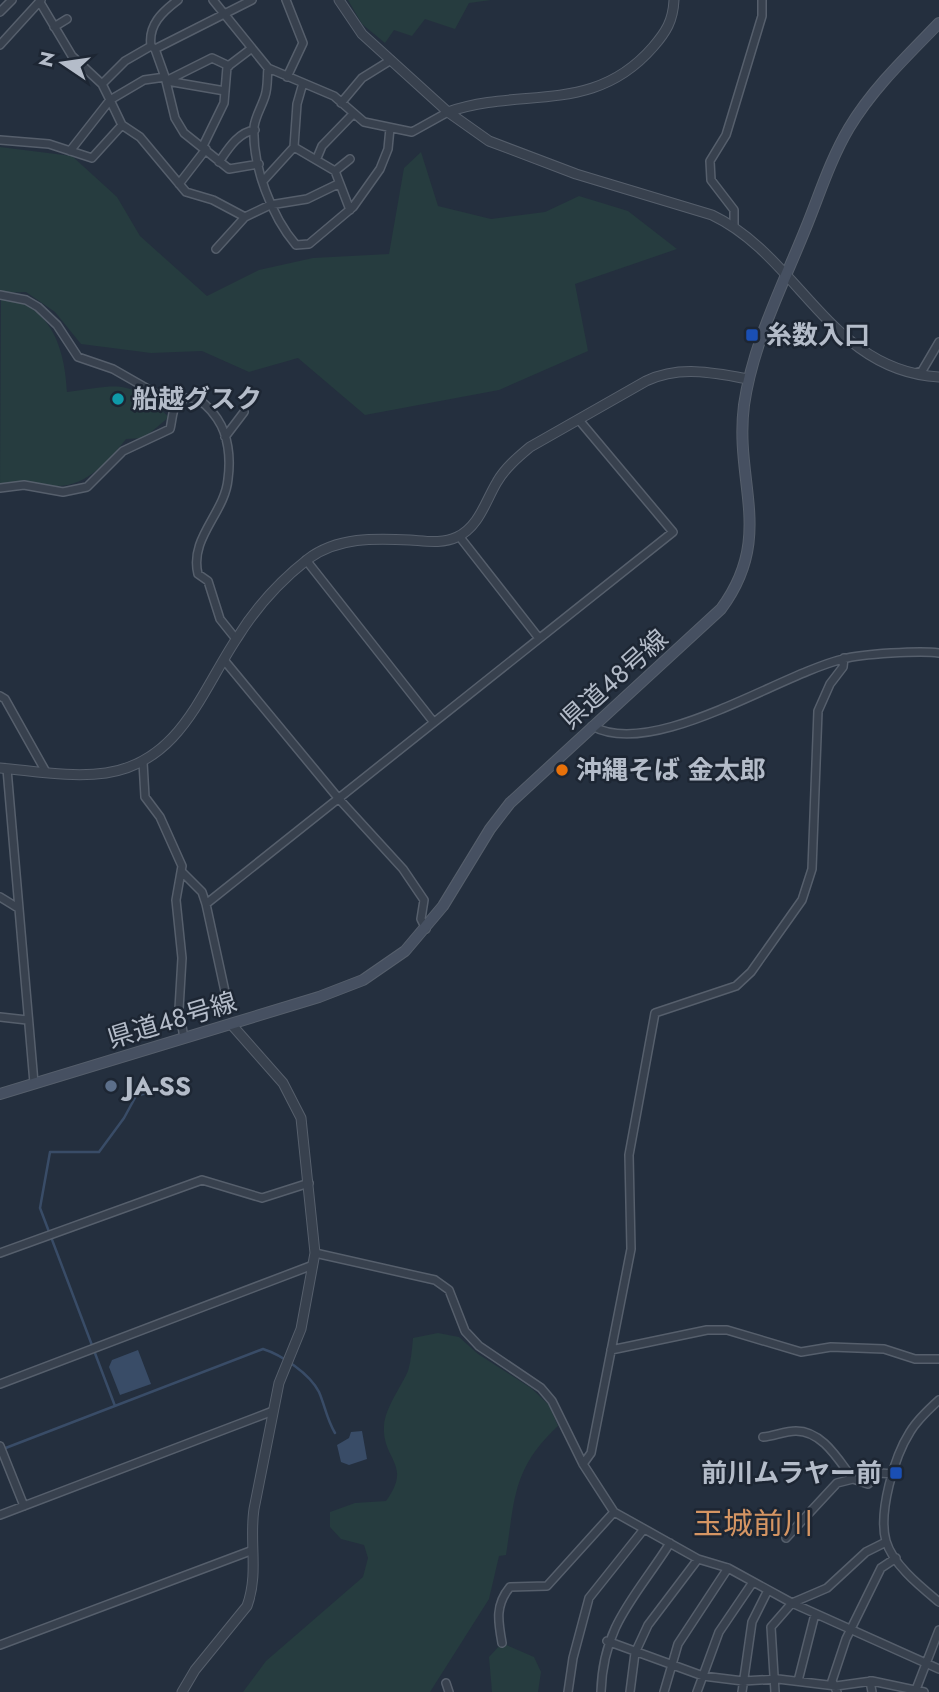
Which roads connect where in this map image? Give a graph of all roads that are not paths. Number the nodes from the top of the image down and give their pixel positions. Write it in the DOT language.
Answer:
graph roads {
  1 [pos="12,0"];
  2 [pos="178,0"];
  3 [pos="213,0"];
  4 [pos="252,0"];
  5 [pos="286,0"];
  6 [pos="338,0"];
  7 [pos="674,0"];
  8 [pos="762,0"];
  9 [pos="41,2"];
  10 [pos="0,12"];
  11 [pos="226,13"];
  12 [pos="67,19"];
  13 [pos="939,23"];
  14 [pos="54,27"];
  15 [pos="0,45"];
  16 [pos="252,47"];
  17 [pos="153,48"];
  18 [pos="391,60"];
  19 [pos="229,65"];
  20 [pos="268,68"];
  21 [pos="287,77"];
  22 [pos="166,79"];
  23 [pos="303,83"];
  24 [pos="102,84"];
  25 [pos="225,91"];
  26 [pos="110,100"];
  27 [pos="341,103"];
  28 [pos="449,112"];
  29 [pos="353,114"];
  30 [pos="122,125"];
  31 [pos="390,128"];
  32 [pos="255,130"];
  33 [pos="0,140"];
  34 [pos="294,147"];
  35 [pos="204,148"];
  36 [pos="70,151"];
  37 [pos="317,158"];
  38 [pos="350,159"];
  39 [pos="219,162"];
  40 [pos="259,164"];
  41 [pos="335,171"];
  42 [pos="264,180"];
  43 [pos="179,184"];
  44 [pos="338,184"];
  45 [pos="270,205"];
  46 [pos="350,210"];
  47 [pos="245,217"];
  48 [pos="734,225"];
  49 [pos="216,249"];
  50 [pos="785,277"];
  51 [pos="0,295"];
  52 [pos="939,342"];
  53 [pos="915,373"];
  54 [pos="939,377"];
  55 [pos="749,379"];
  56 [pos="176,405"];
  57 [pos="244,412"];
  58 [pos="579,420"];
  59 [pos="225,437"];
  60 [pos="0,488"];
  61 [pos="459,536"];
  62 [pos="306,560"];
  63 [pos="538,637"];
  64 [pos="236,639"];
  65 [pos="939,653"];
  66 [pos="844,658"];
  67 [pos="224,660"];
  68 [pos="0,696"];
  69 [pos="432,720"];
  70 [pos="592,726"];
  71 [pos="143,762"];
  72 [pos="4,768"];
  73 [pos="46,772"];
  74 [pos="339,799"];
  75 [pos="183,873"];
  76 [pos="0,897"];
  77 [pos="206,904"];
  78 [pos="18,908"];
  79 [pos="426,929"];
  80 [pos="229,1010"];
  81 [pos="0,1017"];
  82 [pos="27,1020"];
  83 [pos="231,1024"];
  84 [pos="184,1038"];
  85 [pos="34,1083"];
  86 [pos="0,1094"];
  87 [pos="309,1183"];
  88 [pos="0,1253"];
  89 [pos="315,1253"];
  90 [pos="313,1265"];
  91 [pos="611,1350"];
  92 [pos="939,1359"];
  93 [pos="0,1384"];
  94 [pos="939,1400"];
  95 [pos="273,1411"];
  96 [pos="763,1437"];
  97 [pos="0,1446"];
  98 [pos="583,1464"];
  99 [pos="893,1474"];
  100 [pos="853,1479"];
  101 [pos="24,1506"];
  102 [pos="614,1512"];
  103 [pos="0,1515"];
  104 [pos="645,1530"];
  105 [pos="786,1538"];
  106 [pos="886,1542"];
  107 [pos="670,1543"];
  108 [pos="253,1550"];
  109 [pos="896,1558"];
  110 [pos="698,1559"];
  111 [pos="727,1568"];
  112 [pos="753,1582"];
  113 [pos="768,1590"];
  114 [pos="939,1602"];
  115 [pos="792,1603"];
  116 [pos="815,1614"];
  117 [pos="939,1630"];
  118 [pos="852,1631"];
  119 [pos="607,1641"];
  120 [pos="502,1643"];
  121 [pos="0,1646"];
  122 [pos="635,1653"];
  123 [pos="924,1663"];
  124 [pos="671,1666"];
  125 [pos="939,1669"];
  126 [pos="701,1675"];
  127 [pos="774,1679"];
  128 [pos="743,1681"];
  129 [pos="798,1681"];
  130 [pos="870,1681"];
  131 [pos="446,1683"];
  132 [pos="836,1689"];
  133 [pos="918,1691"];
  134 [pos="182,1692"];
  135 [pos="449,1692"];
  136 [pos="568,1692"];
  137 [pos="601,1692"];
  138 [pos="630,1692"];
  139 [pos="663,1692"];
  140 [pos="697,1692"];
  141 [pos="743,1692"];
  142 [pos="775,1692"];
  143 [pos="872,1692"];
  1 -- 10 [label="street"];
  2 -- 17 [label="street"];
  3 -- 11 [label="street"];
  4 -- 11 [label="street"];
  5 -- 21 [label="street"];
  6 -- 18 [label="street"];
  7 -- 28 [label="street"];
  8 -- 48 [label="street"];
  9 -- 14 [label="street"];
  9 -- 15 [label="street"];
  11 -- 16 [label="street"];
  11 -- 17 [label="street"];
  12 -- 14 [label="street"];
  13 -- 50 [label="main road, 県道48号線"];
  14 -- 24 [label="street"];
  16 -- 19 [label="street"];
  16 -- 20 [label="street"];
  17 -- 22 [label="street"];
  17 -- 24 [label="street"];
  18 -- 27 [label="street"];
  18 -- 28 [label="street"];
  19 -- 22 [label="street"];
  19 -- 25 [label="street"];
  20 -- 21 [label="street"];
  20 -- 32 [label="street"];
  21 -- 23 [label="street"];
  22 -- 25 [label="street"];
  22 -- 26 [label="street"];
  22 -- 35 [label="street"];
  23 -- 27 [label="street"];
  23 -- 34 [label="street"];
  24 -- 26 [label="street"];
  25 -- 35 [label="street"];
  26 -- 30 [label="street"];
  26 -- 36 [label="street"];
  27 -- 29 [label="street"];
  28 -- 31 [label="street"];
  28 -- 48 [label="street"];
  29 -- 31 [label="street"];
  29 -- 37 [label="street"];
  30 -- 36 [label="street"];
  30 -- 43 [label="street"];
  31 -- 46 [label="street"];
  32 -- 39 [label="street"];
  32 -- 40 [label="street"];
  33 -- 36 [label="street"];
  34 -- 37 [label="street"];
  34 -- 42 [label="street"];
  35 -- 39 [label="street"];
  35 -- 43 [label="street"];
  37 -- 41 [label="street"];
  38 -- 41 [label="street"];
  39 -- 40 [label="street"];
  40 -- 42 [label="street"];
  41 -- 44 [label="street"];
  42 -- 45 [label="street"];
  43 -- 47 [label="street"];
  44 -- 45 [label="street"];
  44 -- 46 [label="street"];
  45 -- 46 [label="street"];
  45 -- 47 [label="street"];
  47 -- 49 [label="street"];
  48 -- 50 [label="street"];
  50 -- 53 [label="street"];
  50 -- 55 [label="main road, 県道48号線"];
  51 -- 56 [label="street"];
  52 -- 53 [label="street"];
  53 -- 54 [label="street"];
  55 -- 58 [label="street"];
  55 -- 70 [label="main road, 県道48号線"];
  56 -- 59 [label="street"];
  56 -- 60 [label="street"];
  57 -- 59 [label="street"];
  58 -- 61 [label="street"];
  58 -- 63 [label="street"];
  59 -- 64 [label="street"];
  61 -- 62 [label="street"];
  61 -- 63 [label="street"];
  62 -- 64 [label="street"];
  62 -- 69 [label="street"];
  63 -- 69 [label="street"];
  64 -- 67 [label="street"];
  65 -- 66 [label="street"];
  66 -- 70 [label="street"];
  66 -- 91 [label="street"];
  67 -- 71 [label="street"];
  67 -- 74 [label="street"];
  68 -- 73 [label="street"];
  69 -- 74 [label="street"];
  70 -- 79 [label="main road, 県道48号線"];
  71 -- 73 [label="street"];
  71 -- 75 [label="street"];
  72 -- 73 [label="street"];
  72 -- 78 [label="street"];
  74 -- 77 [label="street"];
  74 -- 79 [label="street"];
  75 -- 77 [label="street"];
  75 -- 84 [label="street"];
  76 -- 78 [label="street"];
  77 -- 80 [label="street"];
  78 -- 82 [label="street"];
  79 -- 83 [label="main road, 県道48号線"];
  81 -- 82 [label="street"];
  82 -- 85 [label="street"];
  83 -- 84 [label="main road, 県道48号線"];
  83 -- 87 [label="street"];
  84 -- 85 [label="main road, 県道48号線"];
  85 -- 86 [label="main road, 県道48号線"];
  87 -- 88 [label="street"];
  87 -- 89 [label="street"];
  89 -- 90 [label="street"];
  89 -- 98 [label="street"];
  90 -- 93 [label="street"];
  90 -- 95 [label="street"];
  91 -- 92 [label="street"];
  91 -- 98 [label="street"];
  94 -- 99 [label="street"];
  95 -- 101 [label="street"];
  95 -- 108 [label="street"];
  96 -- 100 [label="street"];
  97 -- 101 [label="street"];
  98 -- 102 [label="street"];
  99 -- 100 [label="street"];
  99 -- 106 [label="street"];
  100 -- 105 [label="street"];
  101 -- 103 [label="street"];
  102 -- 104 [label="street"];
  102 -- 120 [label="street"];
  104 -- 107 [label="street"];
  104 -- 136 [label="street"];
  106 -- 109 [label="street"];
  106 -- 115 [label="street"];
  107 -- 110 [label="street"];
  107 -- 119 [label="street"];
  108 -- 121 [label="street"];
  108 -- 134 [label="street"];
  109 -- 114 [label="street"];
  109 -- 118 [label="street"];
  110 -- 111 [label="street"];
  110 -- 122 [label="street"];
  111 -- 112 [label="street"];
  111 -- 124 [label="street"];
  112 -- 113 [label="street"];
  112 -- 126 [label="street"];
  113 -- 115 [label="street"];
  113 -- 128 [label="street"];
  115 -- 116 [label="street"];
  115 -- 127 [label="street"];
  116 -- 118 [label="street"];
  116 -- 129 [label="street"];
  117 -- 123 [label="street"];
  118 -- 123 [label="street"];
  118 -- 132 [label="street"];
  119 -- 122 [label="street"];
  119 -- 137 [label="street"];
  122 -- 124 [label="street"];
  122 -- 138 [label="street"];
  123 -- 125 [label="street"];
  123 -- 133 [label="street"];
  124 -- 126 [label="street"];
  124 -- 139 [label="street"];
  126 -- 128 [label="street"];
  126 -- 140 [label="street"];
  127 -- 128 [label="street"];
  127 -- 129 [label="street"];
  127 -- 142 [label="street"];
  128 -- 141 [label="street"];
  129 -- 132 [label="street"];
  130 -- 132 [label="street"];
  130 -- 133 [label="street"];
  130 -- 143 [label="street"];
  131 -- 135 [label="street"];
}
